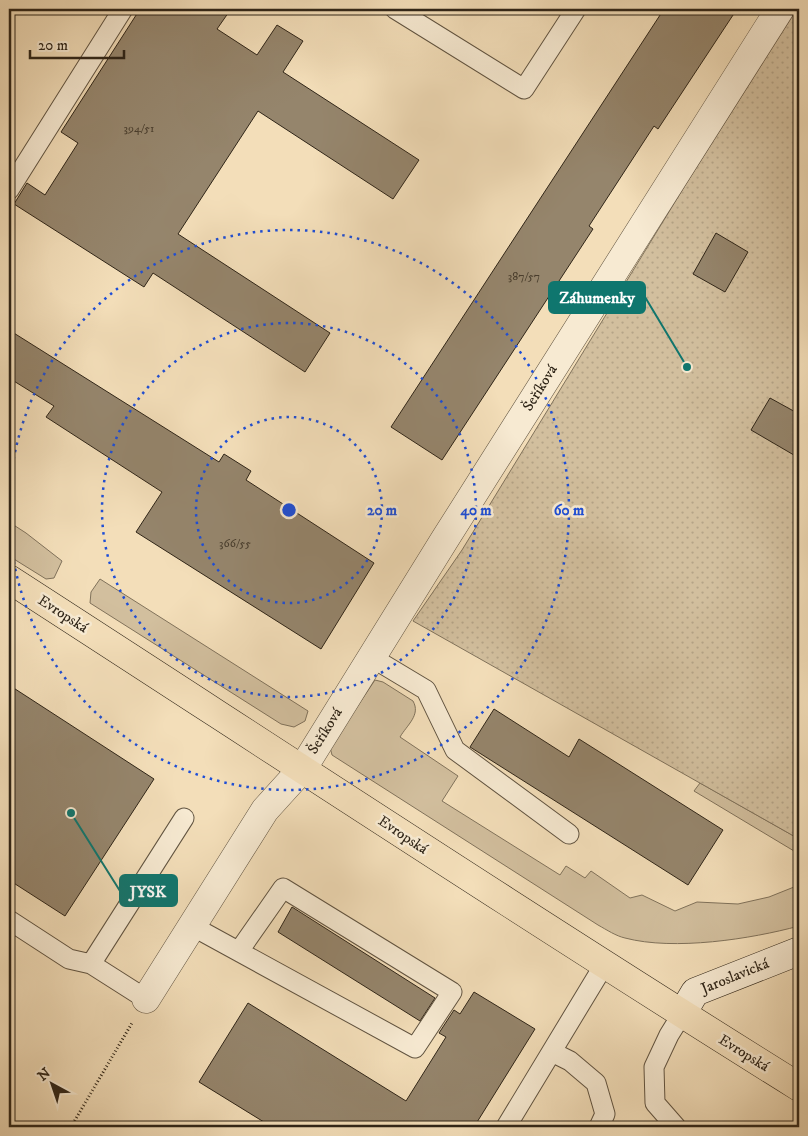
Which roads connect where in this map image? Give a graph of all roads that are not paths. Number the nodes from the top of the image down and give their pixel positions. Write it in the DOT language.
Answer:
graph roads {
  1 [pos="124,9"];
  2 [pos="395,9"];
  3 [pos="576,9"];
  4 [pos="780,9"];
  5 [pos="9,190"];
  6 [pos="9,579"];
  7 [pos="371,657"];
  8 [pos="303,768"];
  9 [pos="184,818"];
  10 [pos="569,834"];
  11 [pos="9,920"];
  12 [pos="192,926"];
  13 [pos="239,951"];
  14 [pos="799,951"];
  15 [pos="91,964"];
  16 [pos="604,965"];
  17 [pos="146,999"];
  18 [pos="682,1014"];
  19 [pos="552,1052"];
  20 [pos="799,1087"];
  21 [pos="506,1127"];
  22 [pos="599,1127"];
  23 [pos="676,1127"];
  1 -- 5 [label="lane"];
  2 -- 3 [label="lane"];
  4 -- 7 [label="street, Šeříková"];
  6 -- 8 [label="main road, Evropská"];
  7 -- 8 [label="street, Šeříková"];
  7 -- 10 [label="lane"];
  8 -- 12 [label="street, Šeříková"];
  8 -- 16 [label="main road, Evropská"];
  9 -- 15 [label="lane"];
  11 -- 15 [label="lane"];
  12 -- 13 [label="lane"];
  12 -- 17 [label="street, Šeříková"];
  13 -- 13 [label="lane"];
  14 -- 18 [label="street, Jaroslavická"];
  15 -- 17 [label="lane"];
  16 -- 18 [label="main road, Evropská"];
  16 -- 19 [label="lane"];
  18 -- 20 [label="main road, Evropská"];
  18 -- 23 [label="lane"];
  19 -- 21 [label="lane"];
  19 -- 22 [label="lane"];
}
